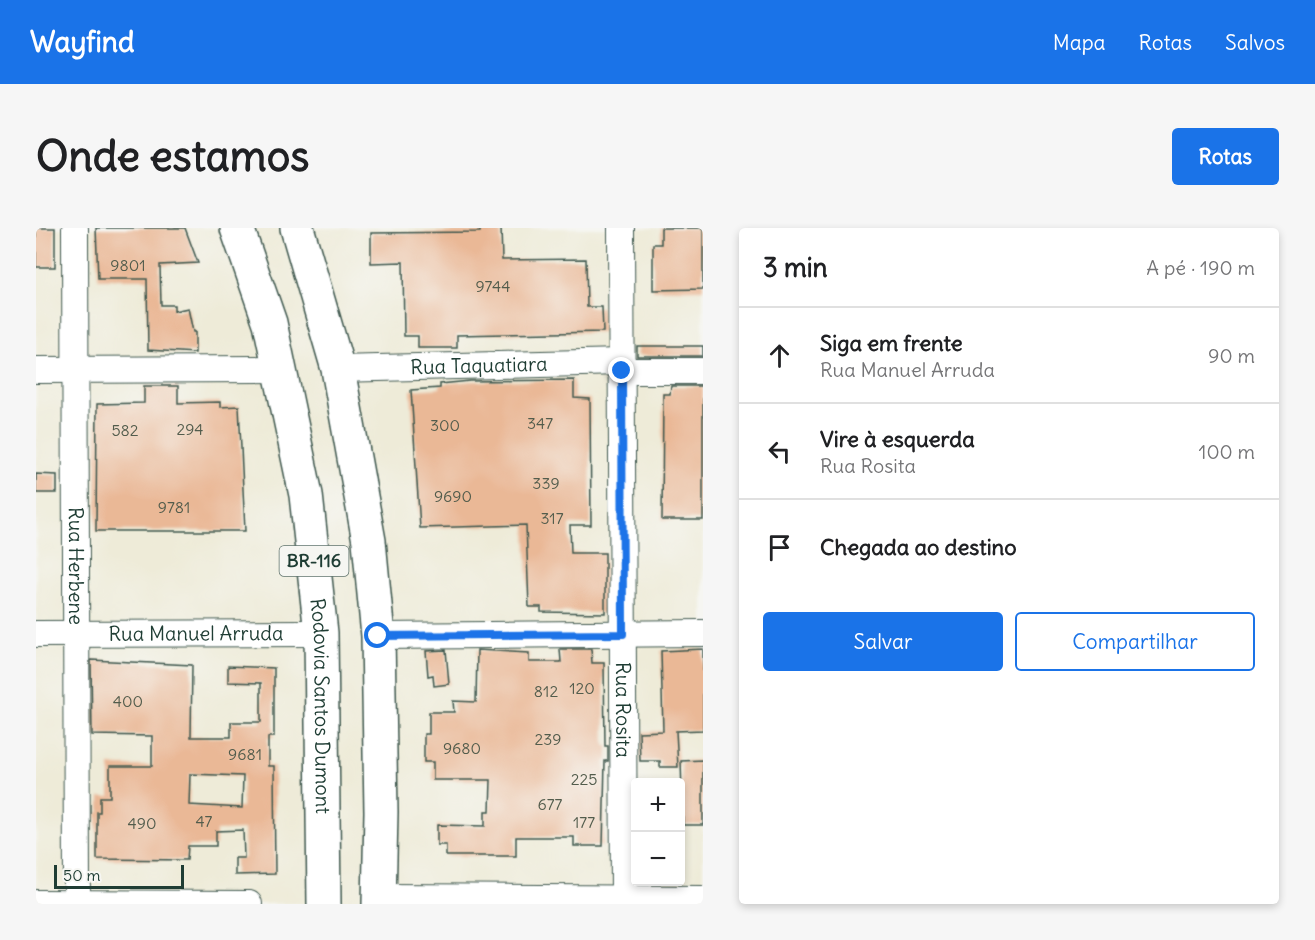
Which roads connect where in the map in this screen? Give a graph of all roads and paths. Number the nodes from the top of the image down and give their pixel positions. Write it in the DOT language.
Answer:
graph roads {
  1 [pos="75,228"];
  2 [pos="237,228"];
  3 [pos="297,228"];
  4 [pos="621,228"];
  5 [pos="622,366"];
  6 [pos="76,369"];
  7 [pos="281,369"];
  8 [pos="338,369"];
  9 [pos="36,370"];
  10 [pos="703,371"];
  11 [pos="321,633"];
  12 [pos="703,633"];
  13 [pos="36,634"];
  14 [pos="78,634"];
  15 [pos="623,634"];
  16 [pos="378,636"];
  17 [pos="703,899"];
  18 [pos="379,901"];
  19 [pos="417,901"];
  20 [pos="624,901"];
  21 [pos="77,902"];
  22 [pos="36,903"];
  23 [pos="249,904"];
  24 [pos="324,904"];
  1 -- 6 [label="street, Rua Herbene"];
  2 -- 7 [label="highway, Rodovia Santos Dumont / BR-116"];
  3 -- 8 [label="highway, BR-116"];
  4 -- 5 [label="street, Rua Rosita"];
  5 -- 8 [label="street, Rua Taquatiara"];
  5 -- 10 [label="street, Rua Taquatiara"];
  5 -- 15 [label="street, Rua Rosita"];
  6 -- 7 [label="street"];
  6 -- 9 [label="street"];
  6 -- 14 [label="street, Rua Herbene"];
  7 -- 11 [label="highway, Rodovia Santos Dumont / BR-116"];
  8 -- 16 [label="highway, BR-116"];
  11 -- 14 [label="street, Rua Manuel Arruda"];
  11 -- 24 [label="highway, Rodovia Santos Dumont / BR-116"];
  12 -- 15 [label="street"];
  13 -- 14 [label="street, Rua Manuel Arruda"];
  14 -- 21 [label="street, Rua Herbene"];
  15 -- 16 [label="street"];
  15 -- 20 [label="street, Rua Rosita"];
  16 -- 18 [label="highway, BR-116"];
  17 -- 20 [label="street"];
  18 -- 19 [label="street"];
  19 -- 20 [label="street"];
  21 -- 22 [label="street"];
  21 -- 23 [label="street"];
}
